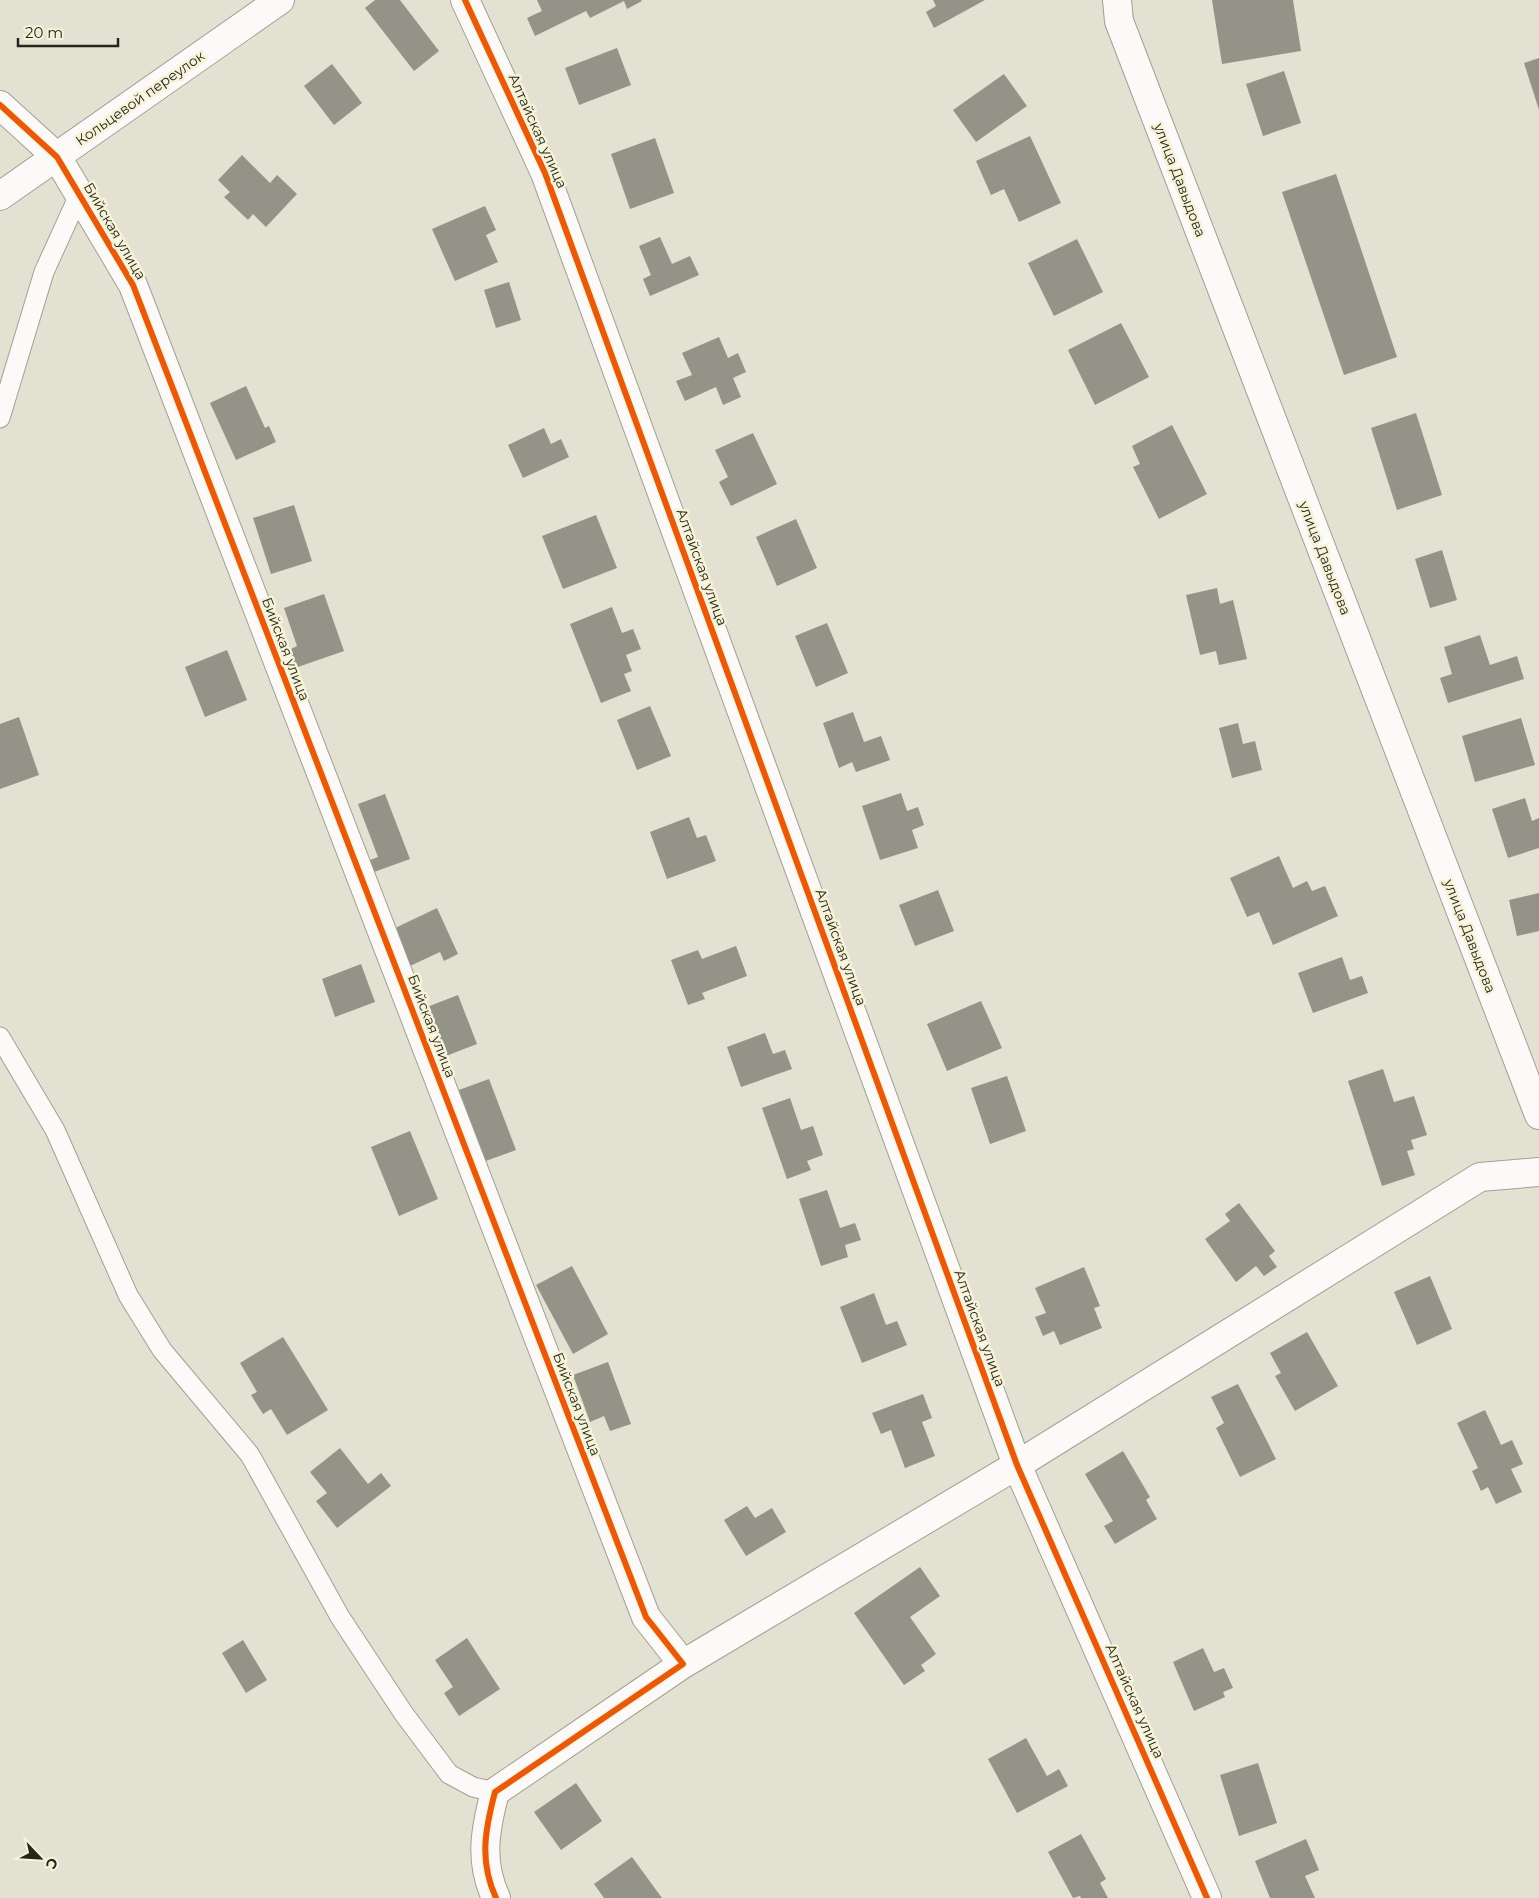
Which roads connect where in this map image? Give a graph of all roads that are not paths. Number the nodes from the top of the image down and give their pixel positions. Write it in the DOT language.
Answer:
graph roads {
  1 [pos="280,0"];
  2 [pos="464,0"];
  3 [pos="1117,0"];
  4 [pos="0,105"];
  5 [pos="57,157"];
  6 [pos="80,193"];
  7 [pos="0,196"];
  8 [pos="0,418"];
  9 [pos="0,1038"];
  10 [pos="1539,1115"];
  11 [pos="1539,1172"];
  12 [pos="1017,1466"];
  13 [pos="683,1664"];
  14 [pos="494,1792"];
  15 [pos="496,1898"];
  16 [pos="1208,1898"];
  1 -- 5 [label="street, Кольцевой переулок"];
  2 -- 12 [label="street, Алтайская улица"];
  3 -- 10 [label="street, улица Давыдова"];
  4 -- 5 [label="street, Бийская улица"];
  5 -- 6 [label="street, Бийская улица"];
  5 -- 7 [label="street, Кольцевой переулок"];
  6 -- 8 [label="lane"];
  6 -- 13 [label="street, Бийская улица"];
  9 -- 14 [label="lane"];
  11 -- 12 [label="street"];
  12 -- 13 [label="street"];
  12 -- 16 [label="street, Алтайская улица"];
  13 -- 14 [label="street"];
  14 -- 15 [label="street"];
}
